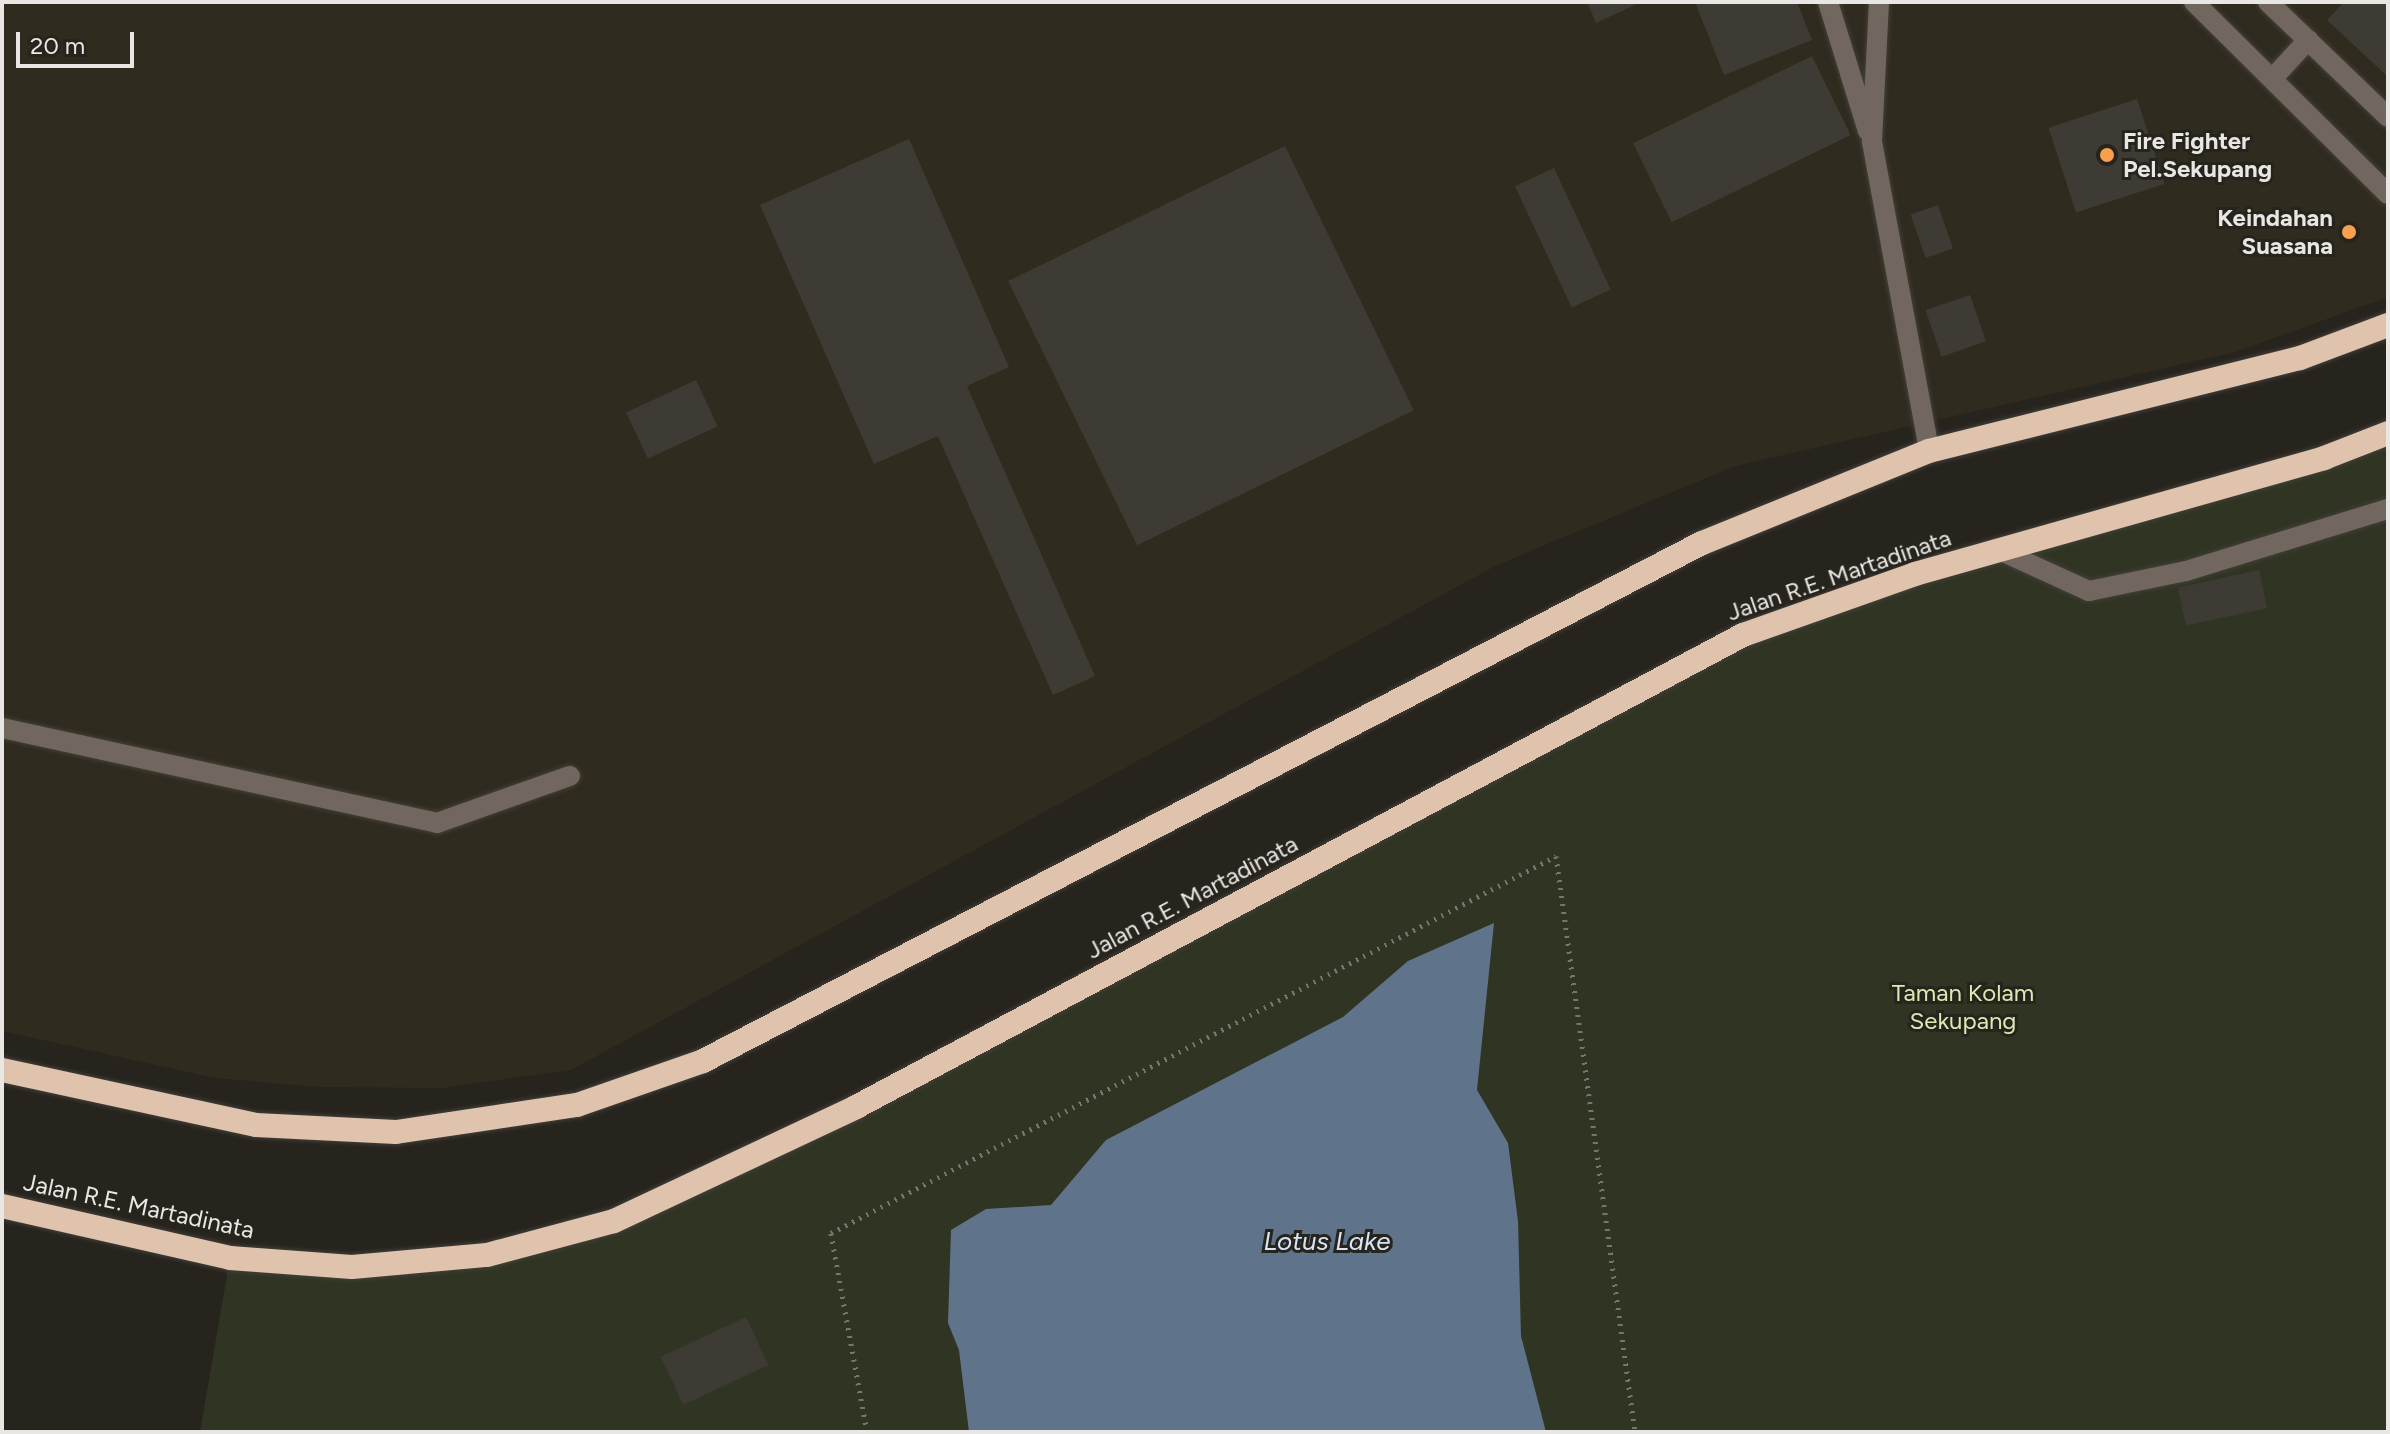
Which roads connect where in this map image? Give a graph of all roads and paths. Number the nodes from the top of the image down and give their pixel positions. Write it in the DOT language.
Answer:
graph roads {
  1 [pos="1828,2"];
  2 [pos="1879,2"];
  3 [pos="2194,2"];
  4 [pos="2268,2"];
  5 [pos="2308,40"];
  6 [pos="2273,78"];
  7 [pos="2388,117"];
  8 [pos="1872,142"];
  9 [pos="2388,194"];
  10 [pos="2388,325"];
  11 [pos="2388,433"];
  12 [pos="1929,451"];
  13 [pos="2388,509"];
  14 [pos="1999,550"];
  15 [pos="2,728"];
  16 [pos="570,776"];
  17 [pos="2,1070"];
  18 [pos="2,1206"];
  19 [pos="867,1432"];
  20 [pos="1635,1432"];
  1 -- 8 [label="street"];
  2 -- 8 [label="street"];
  3 -- 6 [label="street"];
  4 -- 5 [label="street"];
  5 -- 6 [label="street"];
  5 -- 7 [label="street"];
  6 -- 9 [label="street"];
  8 -- 12 [label="street"];
  10 -- 12 [label="highway"];
  11 -- 14 [label="highway, Jalan R.E. Martadinata"];
  12 -- 17 [label="highway"];
  13 -- 14 [label="street"];
  14 -- 18 [label="highway, Jalan R.E. Martadinata"];
  15 -- 16 [label="street"];
  19 -- 20 [label="path"];
}
